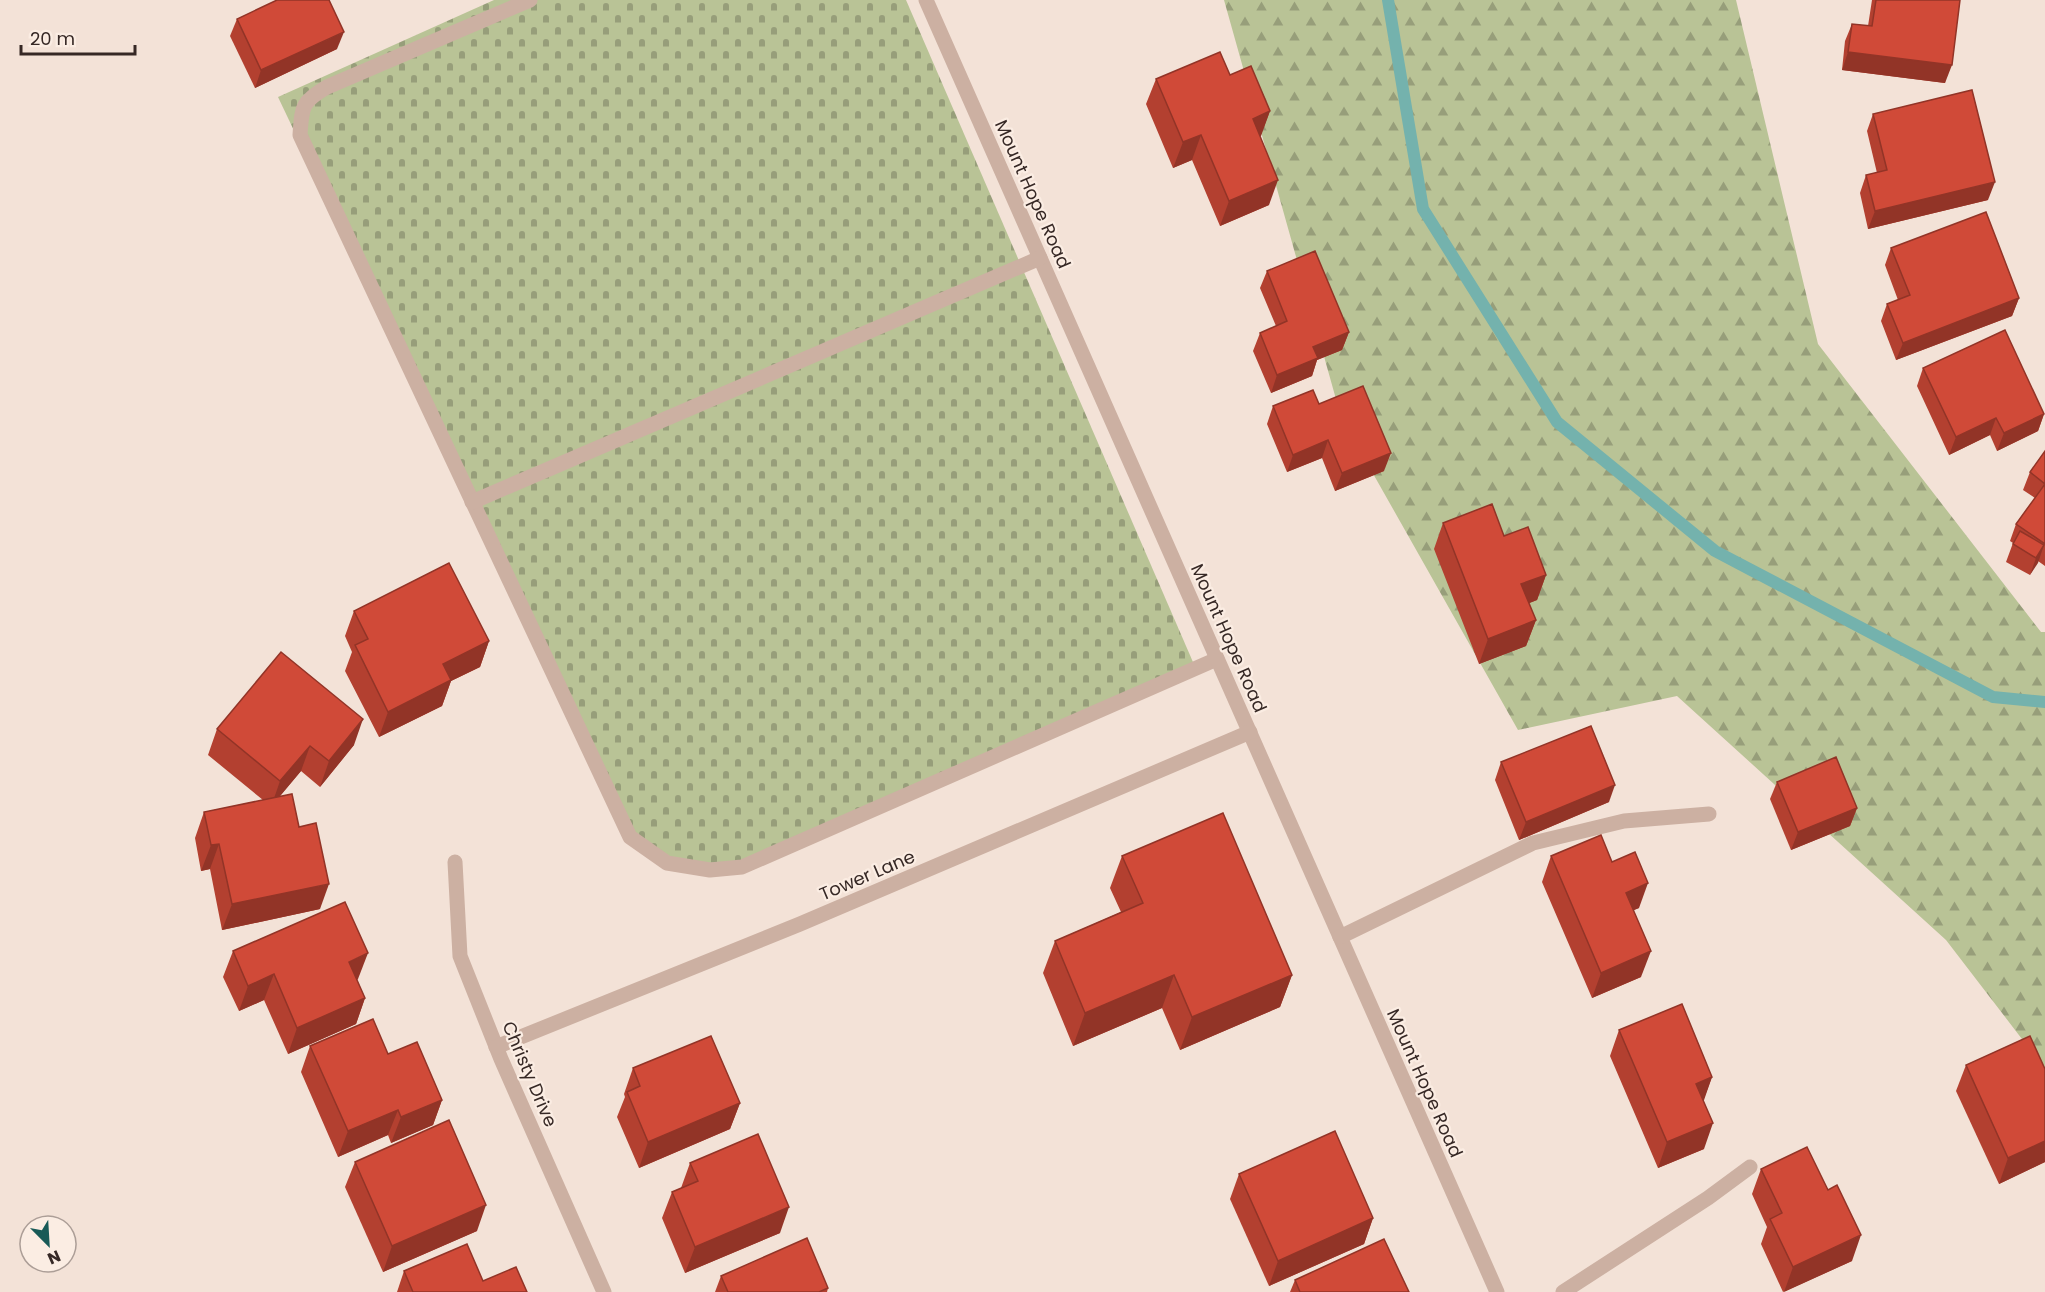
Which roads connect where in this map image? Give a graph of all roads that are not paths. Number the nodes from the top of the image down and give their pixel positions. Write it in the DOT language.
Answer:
graph roads {
  1 [pos="530,0"];
  2 [pos="926,0"];
  3 [pos="1040,258"];
  4 [pos="472,501"];
  5 [pos="1217,659"];
  6 [pos="1250,732"];
  7 [pos="1709,814"];
  8 [pos="455,862"];
  9 [pos="1340,937"];
  10 [pos="496,1047"];
  11 [pos="1750,1167"];
  12 [pos="604,1292"];
  13 [pos="1497,1292"];
  14 [pos="1563,1292"];
  1 -- 4 [label="street"];
  2 -- 3 [label="street, Mount Hope Road"];
  3 -- 4 [label="street"];
  3 -- 5 [label="street, Mount Hope Road"];
  4 -- 5 [label="street"];
  5 -- 6 [label="street, Mount Hope Road"];
  6 -- 9 [label="street, Mount Hope Road"];
  6 -- 10 [label="street, Tower Lane"];
  7 -- 9 [label="street"];
  8 -- 10 [label="street, Christy Drive"];
  9 -- 13 [label="street, Mount Hope Road"];
  10 -- 12 [label="street, Christy Drive"];
  11 -- 14 [label="street"];
}
